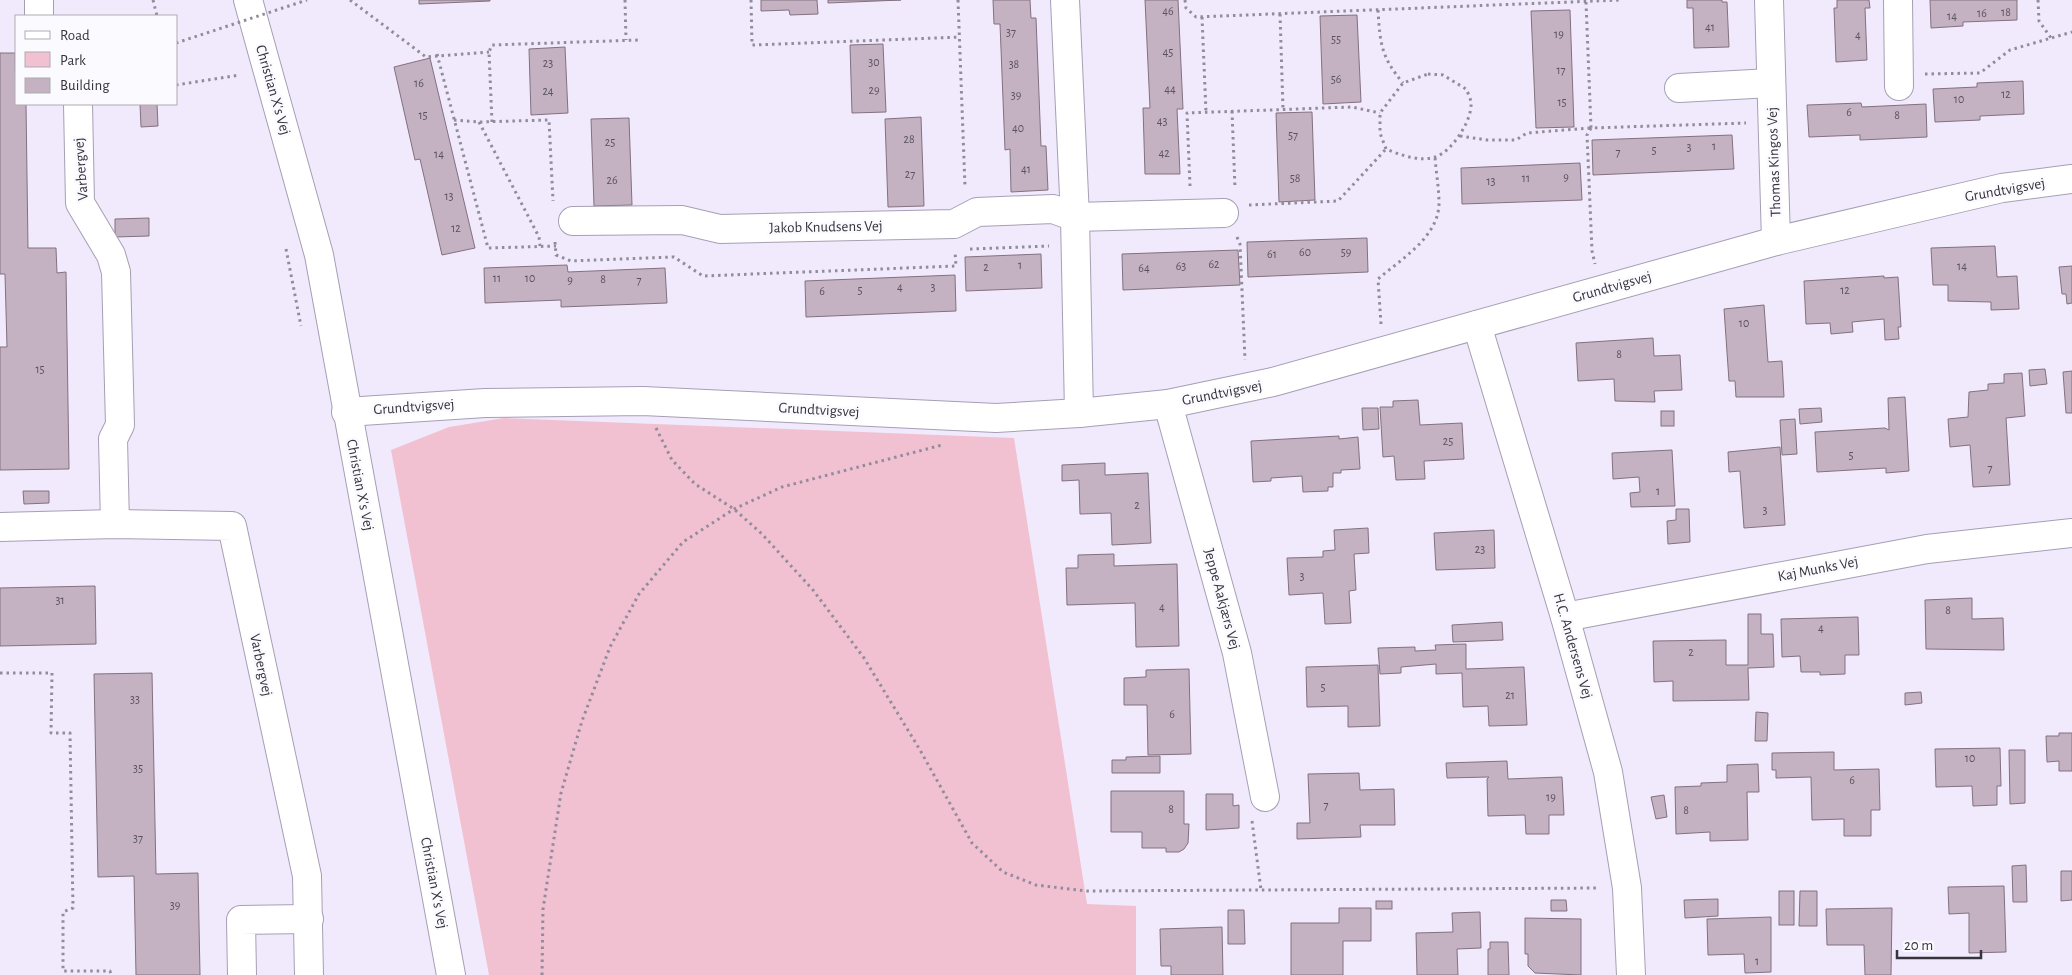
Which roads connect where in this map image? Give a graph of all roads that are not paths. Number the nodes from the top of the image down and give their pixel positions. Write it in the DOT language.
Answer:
graph roads {
  1 [pos="38,0"];
  2 [pos="248,0"];
  3 [pos="1065,0"];
  4 [pos="1769,0"];
  5 [pos="1898,0"];
  6 [pos="39,15"];
  7 [pos="1899,80"];
  8 [pos="1771,83"];
  9 [pos="1679,88"];
  10 [pos="78,105"];
  11 [pos="2072,179"];
  12 [pos="1235,211"];
  13 [pos="1075,217"];
  14 [pos="574,221"];
  15 [pos="1776,241"];
  16 [pos="1476,325"];
  17 [pos="1168,404"];
  18 [pos="346,412"];
  19 [pos="1079,413"];
  20 [pos="115,524"];
  21 [pos="0,527"];
  22 [pos="2072,533"];
  23 [pos="1565,617"];
  24 [pos="1265,797"];
  25 [pos="309,919"];
  26 [pos="242,975"];
  27 [pos="309,975"];
  28 [pos="452,975"];
  29 [pos="1632,975"];
  1 -- 6 [label="street"];
  2 -- 18 [label="street, Christian X's Vej"];
  3 -- 13 [label="street"];
  4 -- 8 [label="street, Thomas Kingos Vej"];
  5 -- 7 [label="street"];
  8 -- 9 [label="street"];
  8 -- 15 [label="street, Thomas Kingos Vej"];
  10 -- 20 [label="street, Varbergvej"];
  11 -- 15 [label="street, Grundtvigsvej"];
  12 -- 13 [label="street, Jakob Knudsens Vej"];
  13 -- 14 [label="street, Jakob Knudsens Vej"];
  13 -- 19 [label="street"];
  15 -- 16 [label="street, Grundtvigsvej"];
  16 -- 17 [label="street, Grundtvigsvej"];
  16 -- 23 [label="street, H.C. Andersens Vej"];
  17 -- 19 [label="street, Grundtvigsvej"];
  17 -- 24 [label="street, Jeppe Aakjærs Vej"];
  18 -- 19 [label="street, Grundtvigsvej"];
  18 -- 28 [label="street, Christian X's Vej"];
  20 -- 21 [label="street, Varbergvej"];
  20 -- 25 [label="street, Varbergvej"];
  22 -- 23 [label="street, Kaj Munks Vej"];
  23 -- 29 [label="street, H.C. Andersens Vej"];
  25 -- 26 [label="street"];
  25 -- 27 [label="street, Varbergvej"];
}
